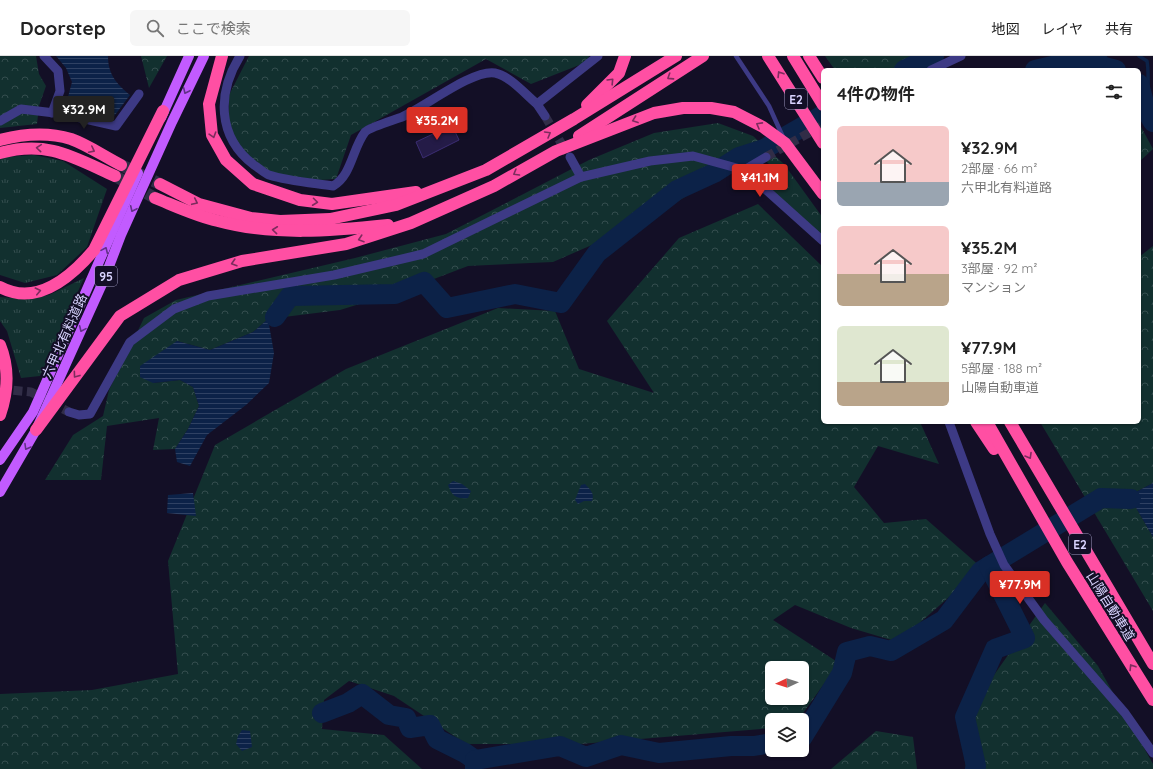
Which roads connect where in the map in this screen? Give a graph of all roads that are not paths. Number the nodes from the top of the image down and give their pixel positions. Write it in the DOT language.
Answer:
graph roads {
  1 [pos="44,56"];
  2 [pos="189,56"];
  3 [pos="204,56"];
  4 [pos="222,56"];
  5 [pos="240,56"];
  6 [pos="598,56"];
  7 [pos="625,56"];
  8 [pos="676,56"];
  9 [pos="703,56"];
  10 [pos="736,56"];
  11 [pos="768,56"];
  12 [pos="793,56"];
  13 [pos="810,56"];
  14 [pos="961,56"];
  15 [pos="935,68"];
  16 [pos="821,75"];
  17 [pos="139,94"];
  18 [pos="821,102"];
  19 [pos="537,104"];
  20 [pos="163,111"];
  21 [pos="52,113"];
  22 [pos="545,116"];
  23 [pos="574,119"];
  24 [pos="0,122"];
  25 [pos="821,139"];
  26 [pos="0,140"];
  27 [pos="786,143"];
  28 [pos="556,151"];
  29 [pos="0,153"];
  30 [pos="570,157"];
  31 [pos="766,157"];
  32 [pos="121,165"];
  33 [pos="744,170"];
  34 [pos="115,176"];
  35 [pos="581,177"];
  36 [pos="160,184"];
  37 [pos="438,188"];
  38 [pos="821,191"];
  39 [pos="155,198"];
  40 [pos="412,223"];
  41 [pos="821,239"];
  42 [pos="0,287"];
  43 [pos="0,345"];
  44 [pos="69,412"];
  45 [pos="0,415"];
  46 [pos="950,424"];
  47 [pos="977,424"];
  48 [pos="988,424"];
  49 [pos="1011,424"];
  50 [pos="36,430"];
  51 [pos="0,460"];
  52 [pos="0,492"];
  53 [pos="1067,562"];
  54 [pos="1153,664"];
  55 [pos="1153,700"];
  56 [pos="1153,753"];
  1 -- 21 [label="street"];
  2 -- 20 [label="main road, 六甲北有料道路 / 95"];
  3 -- 50 [label="main road, 六甲北有料道路 / 95, one-way"];
  4 -- 37 [label="highway, one-way"];
  5 -- 19 [label="street"];
  6 -- 19 [label="street"];
  23 -- 7 [label="highway, one-way"];
  8 -- 23 [label="highway"];
  9 -- 28 [label="highway, one-way"];
  10 -- 27 [label="lane"];
  25 -- 11 [label="highway, E2, one-way"];
  12 -- 18 [label="highway, E2"];
  13 -- 16 [label="highway"];
  14 -- 15 [label="street"];
  17 -- 21 [label="street"];
  19 -- 22 [label="street"];
  42 -- 20 [label="highway, one-way"];
  51 -- 20 [label="main road, 六甲北有料道路 / 95, one-way"];
  21 -- 24 [label="street"];
  37 -- 23 [label="highway, one-way"];
  26 -- 32 [label="highway, one-way"];
  27 -- 28 [label="highway, one-way"];
  27 -- 38 [label="highway"];
  28 -- 40 [label="highway, one-way"];
  34 -- 29 [label="highway, one-way"];
  30 -- 35 [label="street"];
  31 -- 33 [label="street"];
  33 -- 35 [label="street"];
  33 -- 41 [label="street"];
  35 -- 44 [label="street"];
  36 -- 37 [label="highway, one-way"];
  40 -- 39 [label="highway, one-way"];
  40 -- 50 [label="highway, one-way"];
  43 -- 45 [label="highway"];
  46 -- 56 [label="street"];
  47 -- 53 [label="highway"];
  48 -- 53 [label="highway, 山陽自動車道 / E2"];
  49 -- 54 [label="highway, 山陽自動車道 / E2, one-way"];
  50 -- 52 [label="main road, 六甲北有料道路 / 95, one-way"];
  55 -- 53 [label="highway, 山陽自動車道 / E2, one-way"];
}
